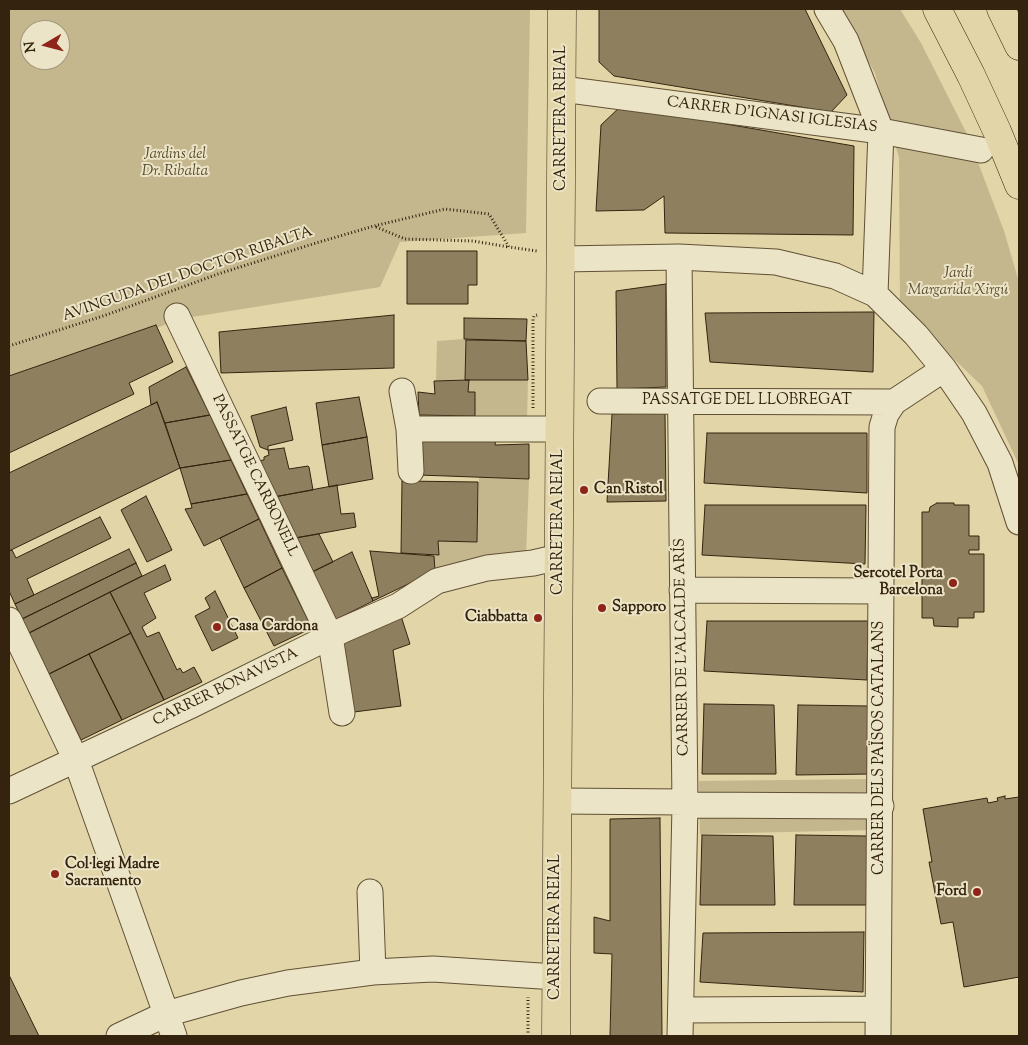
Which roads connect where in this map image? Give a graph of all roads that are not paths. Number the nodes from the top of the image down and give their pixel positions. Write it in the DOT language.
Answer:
graph roads {
  1 [pos="562,9"];
  2 [pos="826,9"];
  3 [pos="937,9"];
  4 [pos="1001,9"];
  5 [pos="1019,46"];
  6 [pos="562,89"];
  7 [pos="881,131"];
  8 [pos="980,150"];
  9 [pos="1019,185"];
  10 [pos="679,257"];
  11 [pos="561,259"];
  12 [pos="875,294"];
  13 [pos="177,316"];
  14 [pos="944,369"];
  15 [pos="402,391"];
  16 [pos="680,400"];
  17 [pos="600,401"];
  18 [pos="894,402"];
  19 [pos="409,429"];
  20 [pos="560,430"];
  21 [pos="411,471"];
  22 [pos="1019,522"];
  23 [pos="559,557"];
  24 [pos="682,590"];
  25 [pos="881,591"];
  26 [pos="9,620"];
  27 [pos="330,636"];
  28 [pos="342,713"];
  29 [pos="76,760"];
  30 [pos="9,791"];
  31 [pos="557,801"];
  32 [pos="685,803"];
  33 [pos="880,806"];
  34 [pos="370,892"];
  35 [pos="373,972"];
  36 [pos="556,977"];
  37 [pos="878,1009"];
  38 [pos="681,1010"];
  39 [pos="170,1025"];
  40 [pos="119,1036"];
  41 [pos="556,1036"];
  42 [pos="680,1036"];
  43 [pos="878,1036"];
  1 -- 6 [label="main road, CARRETERA REIAL"];
  2 -- 7 [label="street"];
  3 -- 9 [label="main road"];
  4 -- 5 [label="main road"];
  6 -- 7 [label="street, CARRER D'IGNASI IGLESIAS"];
  6 -- 11 [label="main road, CARRETERA REIAL"];
  7 -- 8 [label="street, CARRER D'IGNASI IGLESIAS"];
  7 -- 12 [label="street"];
  10 -- 11 [label="street"];
  10 -- 12 [label="street"];
  10 -- 16 [label="street, CARRER DE L'ALCALDE ARÍS"];
  11 -- 20 [label="main road, CARRETERA REIAL"];
  12 -- 14 [label="street"];
  13 -- 27 [label="street, PASSATGE CARBONELL"];
  14 -- 18 [label="street, CARRER DELS PAÏSOS CATALANS"];
  14 -- 22 [label="street"];
  15 -- 19 [label="street"];
  16 -- 17 [label="street, PASSATGE DEL LLOBREGAT"];
  16 -- 18 [label="street, PASSATGE DEL LLOBREGAT"];
  16 -- 24 [label="street, CARRER DE L'ALCALDE ARÍS"];
  18 -- 25 [label="street, CARRER DELS PAÏSOS CATALANS"];
  19 -- 20 [label="street"];
  19 -- 21 [label="street"];
  20 -- 23 [label="main road, CARRETERA REIAL"];
  23 -- 27 [label="street, CARRER BONAVISTA"];
  23 -- 31 [label="main road, CARRETERA REIAL"];
  24 -- 25 [label="street"];
  24 -- 32 [label="street, CARRER DE L'ALCALDE ARÍS"];
  25 -- 33 [label="street, CARRER DELS PAÏSOS CATALANS"];
  26 -- 29 [label="street"];
  27 -- 28 [label="street, PASSATGE CARBONELL"];
  27 -- 29 [label="street, CARRER BONAVISTA"];
  29 -- 30 [label="street, CARRER BONAVISTA"];
  29 -- 39 [label="street"];
  31 -- 32 [label="street"];
  31 -- 36 [label="main road, CARRETERA REIAL"];
  32 -- 33 [label="street"];
  32 -- 38 [label="street, CARRER DE L'ALCALDE ARÍS"];
  33 -- 37 [label="street, CARRER DELS PAÏSOS CATALANS"];
  34 -- 35 [label="street"];
  35 -- 36 [label="street"];
  35 -- 39 [label="street"];
  36 -- 41 [label="main road, CARRETERA REIAL"];
  37 -- 38 [label="street"];
  37 -- 43 [label="street, CARRER DELS PAÏSOS CATALANS"];
  38 -- 42 [label="street, CARRER DE L'ALCALDE ARÍS"];
  39 -- 40 [label="street"];
}
